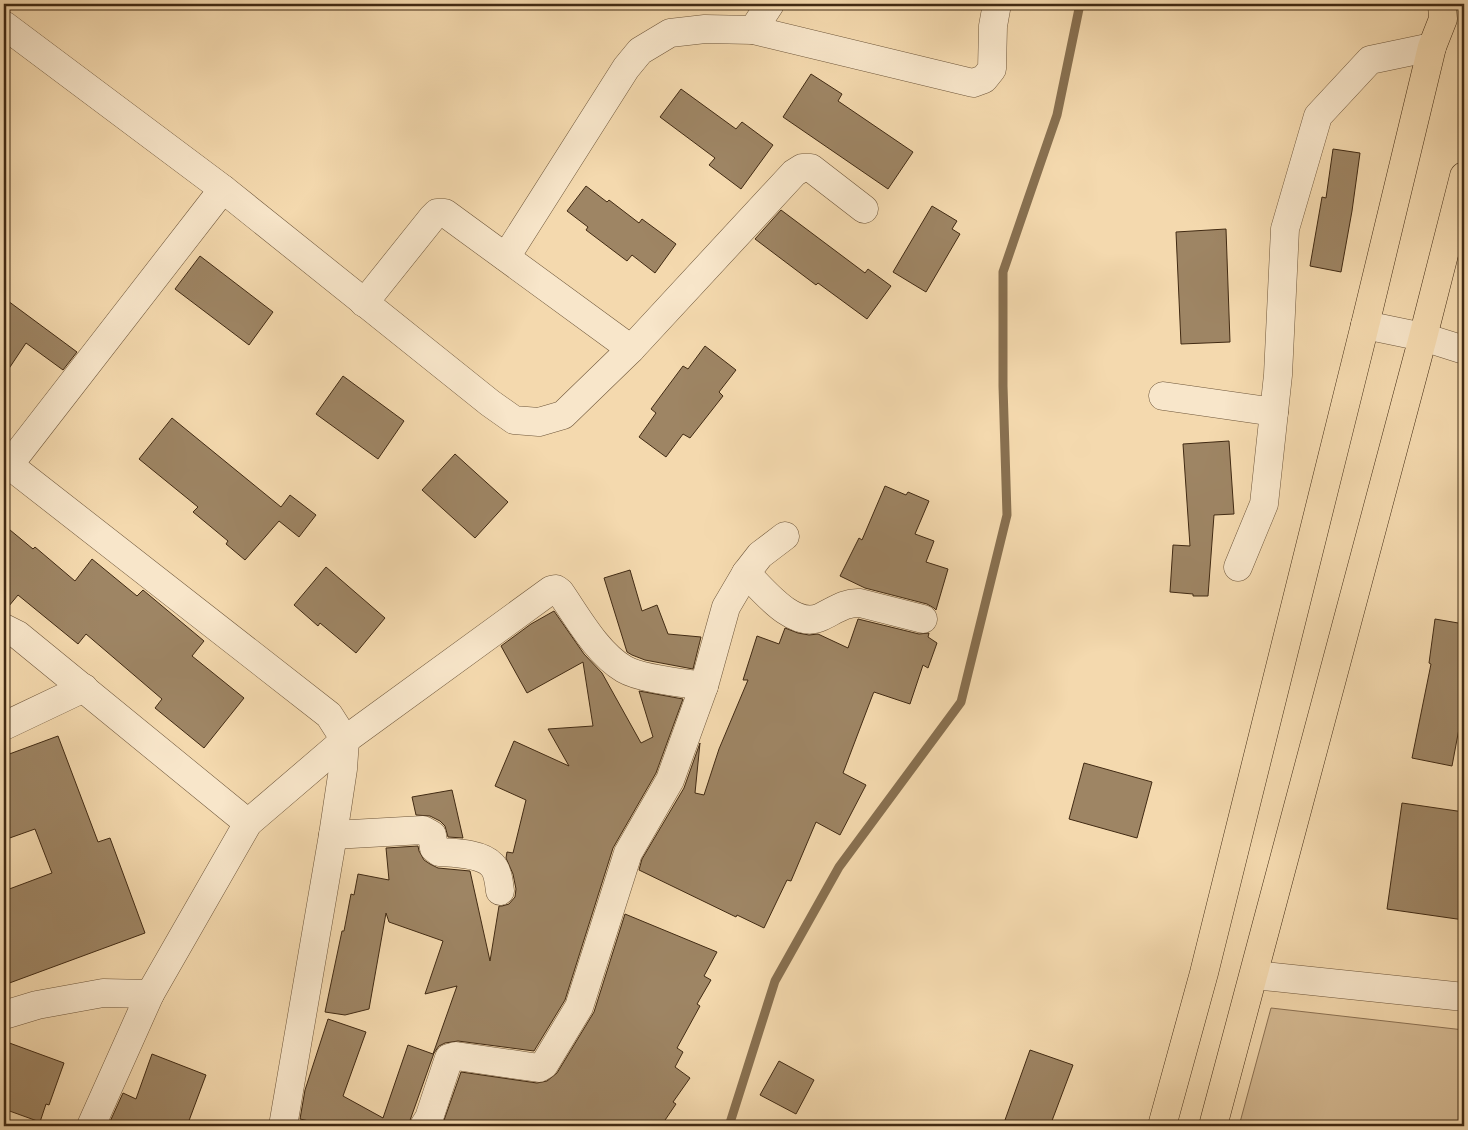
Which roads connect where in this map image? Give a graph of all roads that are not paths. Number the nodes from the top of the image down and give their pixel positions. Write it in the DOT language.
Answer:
graph roads {
  1 [pos="770,4"];
  2 [pos="998,4"];
  3 [pos="1442,4"];
  4 [pos="4,25"];
  5 [pos="753,30"];
  6 [pos="1432,47"];
  7 [pos="1464,176"];
  8 [pos="224,189"];
  9 [pos="864,209"];
  10 [pos="506,257"];
  11 [pos="364,303"];
  12 [pos="1365,325"];
  13 [pos="1423,337"];
  14 [pos="631,349"];
  15 [pos="1464,350"];
  16 [pos="1164,396"];
  17 [pos="1274,412"];
  18 [pos="6,463"];
  19 [pos="785,536"];
  20 [pos="1238,567"];
  21 [pos="746,573"];
  22 [pos="923,619"];
  23 [pos="4,628"];
  24 [pos="704,686"];
  25 [pos="84,688"];
  26 [pos="4,726"];
  27 [pos="345,740"];
  28 [pos="248,823"];
  29 [pos="333,835"];
  30 [pos="500,892"];
  31 [pos="1254,974"];
  32 [pos="150,994"];
  33 [pos="1464,997"];
  34 [pos="4,1014"];
  35 [pos="91,1126"];
  36 [pos="283,1126"];
  37 [pos="424,1126"];
  38 [pos="1162,1126"];
  39 [pos="1213,1126"];
  1 -- 5 [label="street"];
  2 -- 5 [label="street"];
  3 -- 6 [label="main road"];
  4 -- 8 [label="street"];
  5 -- 10 [label="street"];
  6 -- 12 [label="main road"];
  6 -- 17 [label="street"];
  7 -- 13 [label="main road"];
  8 -- 11 [label="street"];
  8 -- 18 [label="street"];
  9 -- 14 [label="street"];
  10 -- 11 [label="street"];
  10 -- 14 [label="street"];
  11 -- 14 [label="street"];
  12 -- 13 [label="street"];
  12 -- 38 [label="main road"];
  13 -- 15 [label="street"];
  13 -- 31 [label="main road"];
  16 -- 17 [label="street"];
  17 -- 20 [label="street"];
  18 -- 27 [label="street"];
  19 -- 21 [label="street"];
  21 -- 22 [label="street"];
  21 -- 24 [label="street"];
  23 -- 25 [label="street"];
  24 -- 27 [label="street"];
  24 -- 37 [label="street"];
  25 -- 26 [label="street"];
  25 -- 28 [label="street"];
  27 -- 28 [label="street"];
  27 -- 29 [label="street"];
  28 -- 32 [label="street"];
  29 -- 30 [label="street"];
  29 -- 36 [label="street"];
  31 -- 33 [label="street"];
  31 -- 39 [label="main road"];
  32 -- 34 [label="street"];
  32 -- 35 [label="street"];
}
